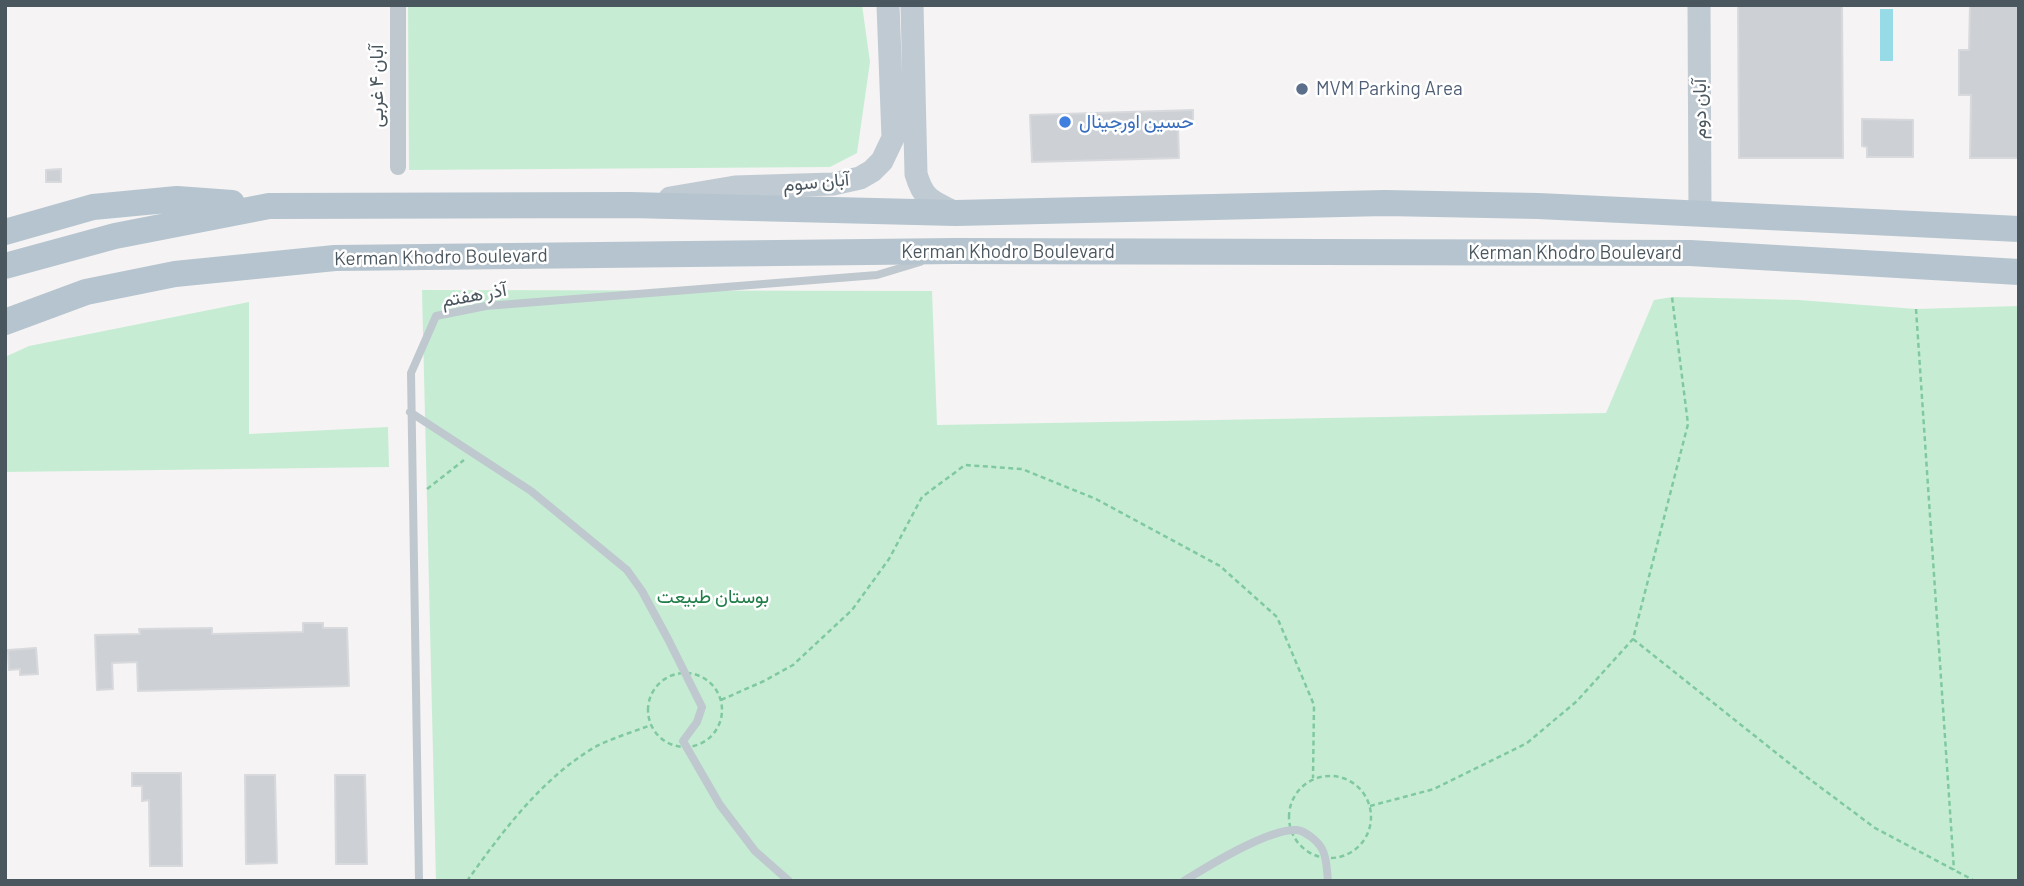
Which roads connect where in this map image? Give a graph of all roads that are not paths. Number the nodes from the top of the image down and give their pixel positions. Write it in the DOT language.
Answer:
graph roads {
  1 [pos="398,5"];
  2 [pos="888,5"];
  3 [pos="912,5"];
  4 [pos="1699,5"];
  5 [pos="398,167"];
  6 [pos="630,205"];
  7 [pos="269,206"];
  8 [pos="956,213"];
  9 [pos="1700,213"];
  10 [pos="2019,229"];
  11 [pos="5,232"];
  12 [pos="955,251"];
  13 [pos="5,266"];
  14 [pos="2019,272"];
  15 [pos="5,322"];
  16 [pos="410,412"];
  17 [pos="419,881"];
  18 [pos="789,881"];
  19 [pos="1184,881"];
  20 [pos="1328,881"];
  1 -- 5 [label="street, آبان ۴ غربی"];
  2 -- 6 [label="street, آبان سوم"];
  3 -- 8 [label="street"];
  4 -- 9 [label="street, آبان دوم"];
  6 -- 7 [label="main road, Kerman Khodro Boulevard"];
  6 -- 8 [label="main road, Kerman Khodro Boulevard"];
  7 -- 11 [label="main road"];
  7 -- 13 [label="main road, Kerman Khodro Boulevard"];
  8 -- 9 [label="main road, Kerman Khodro Boulevard"];
  9 -- 10 [label="main road, Kerman Khodro Boulevard"];
  12 -- 14 [label="main road, Kerman Khodro Boulevard"];
  12 -- 15 [label="main road, Kerman Khodro Boulevard"];
  12 -- 16 [label="lane, آذر هفتم"];
  16 -- 17 [label="lane, آذر هفتم"];
  16 -- 18 [label="lane"];
  19 -- 20 [label="lane"];
}
